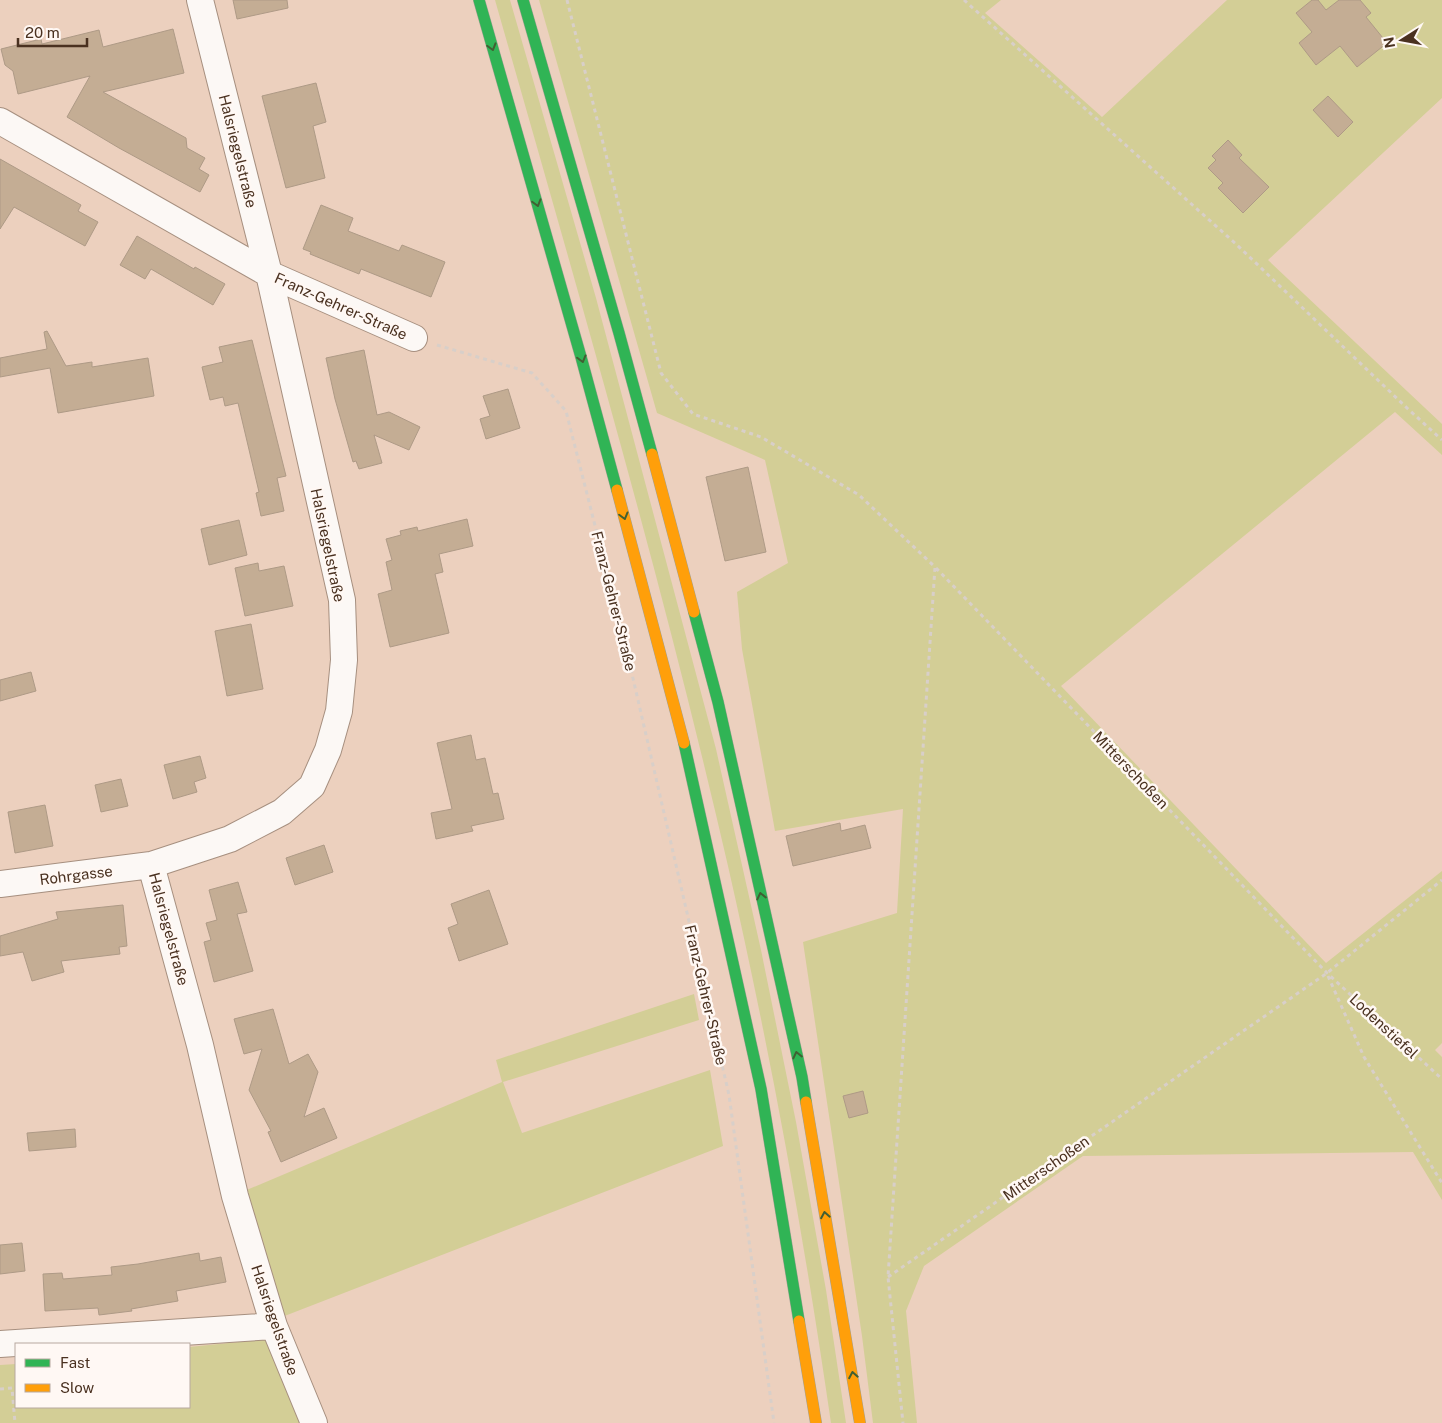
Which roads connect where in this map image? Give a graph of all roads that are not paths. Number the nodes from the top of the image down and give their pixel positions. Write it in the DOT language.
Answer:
graph roads {
  1 [pos="200,0"];
  2 [pos="479,0"];
  3 [pos="523,0"];
  4 [pos="0,120"];
  5 [pos="268,274"];
  6 [pos="414,338"];
  7 [pos="151,865"];
  8 [pos="0,884"];
  9 [pos="274,1326"];
  10 [pos="15,1343"];
  11 [pos="15,1343"];
  12 [pos="0,1344"];
  13 [pos="314,1423"];
  14 [pos="816,1423"];
  15 [pos="860,1423"];
  1 -- 5 [label="street, Halsriegelstraße"];
  2 -- 14 [label="main road, one-way"];
  15 -- 3 [label="main road, one-way"];
  4 -- 5 [label="street, Franz-Gehrer-Straße"];
  5 -- 6 [label="street, Franz-Gehrer-Straße"];
  5 -- 7 [label="street, Halsriegelstraße"];
  7 -- 8 [label="street, Rohrgasse"];
  7 -- 9 [label="street, Halsriegelstraße"];
  9 -- 11 [label="street"];
  9 -- 13 [label="street, Halsriegelstraße"];
  10 -- 12 [label="street"];
}
